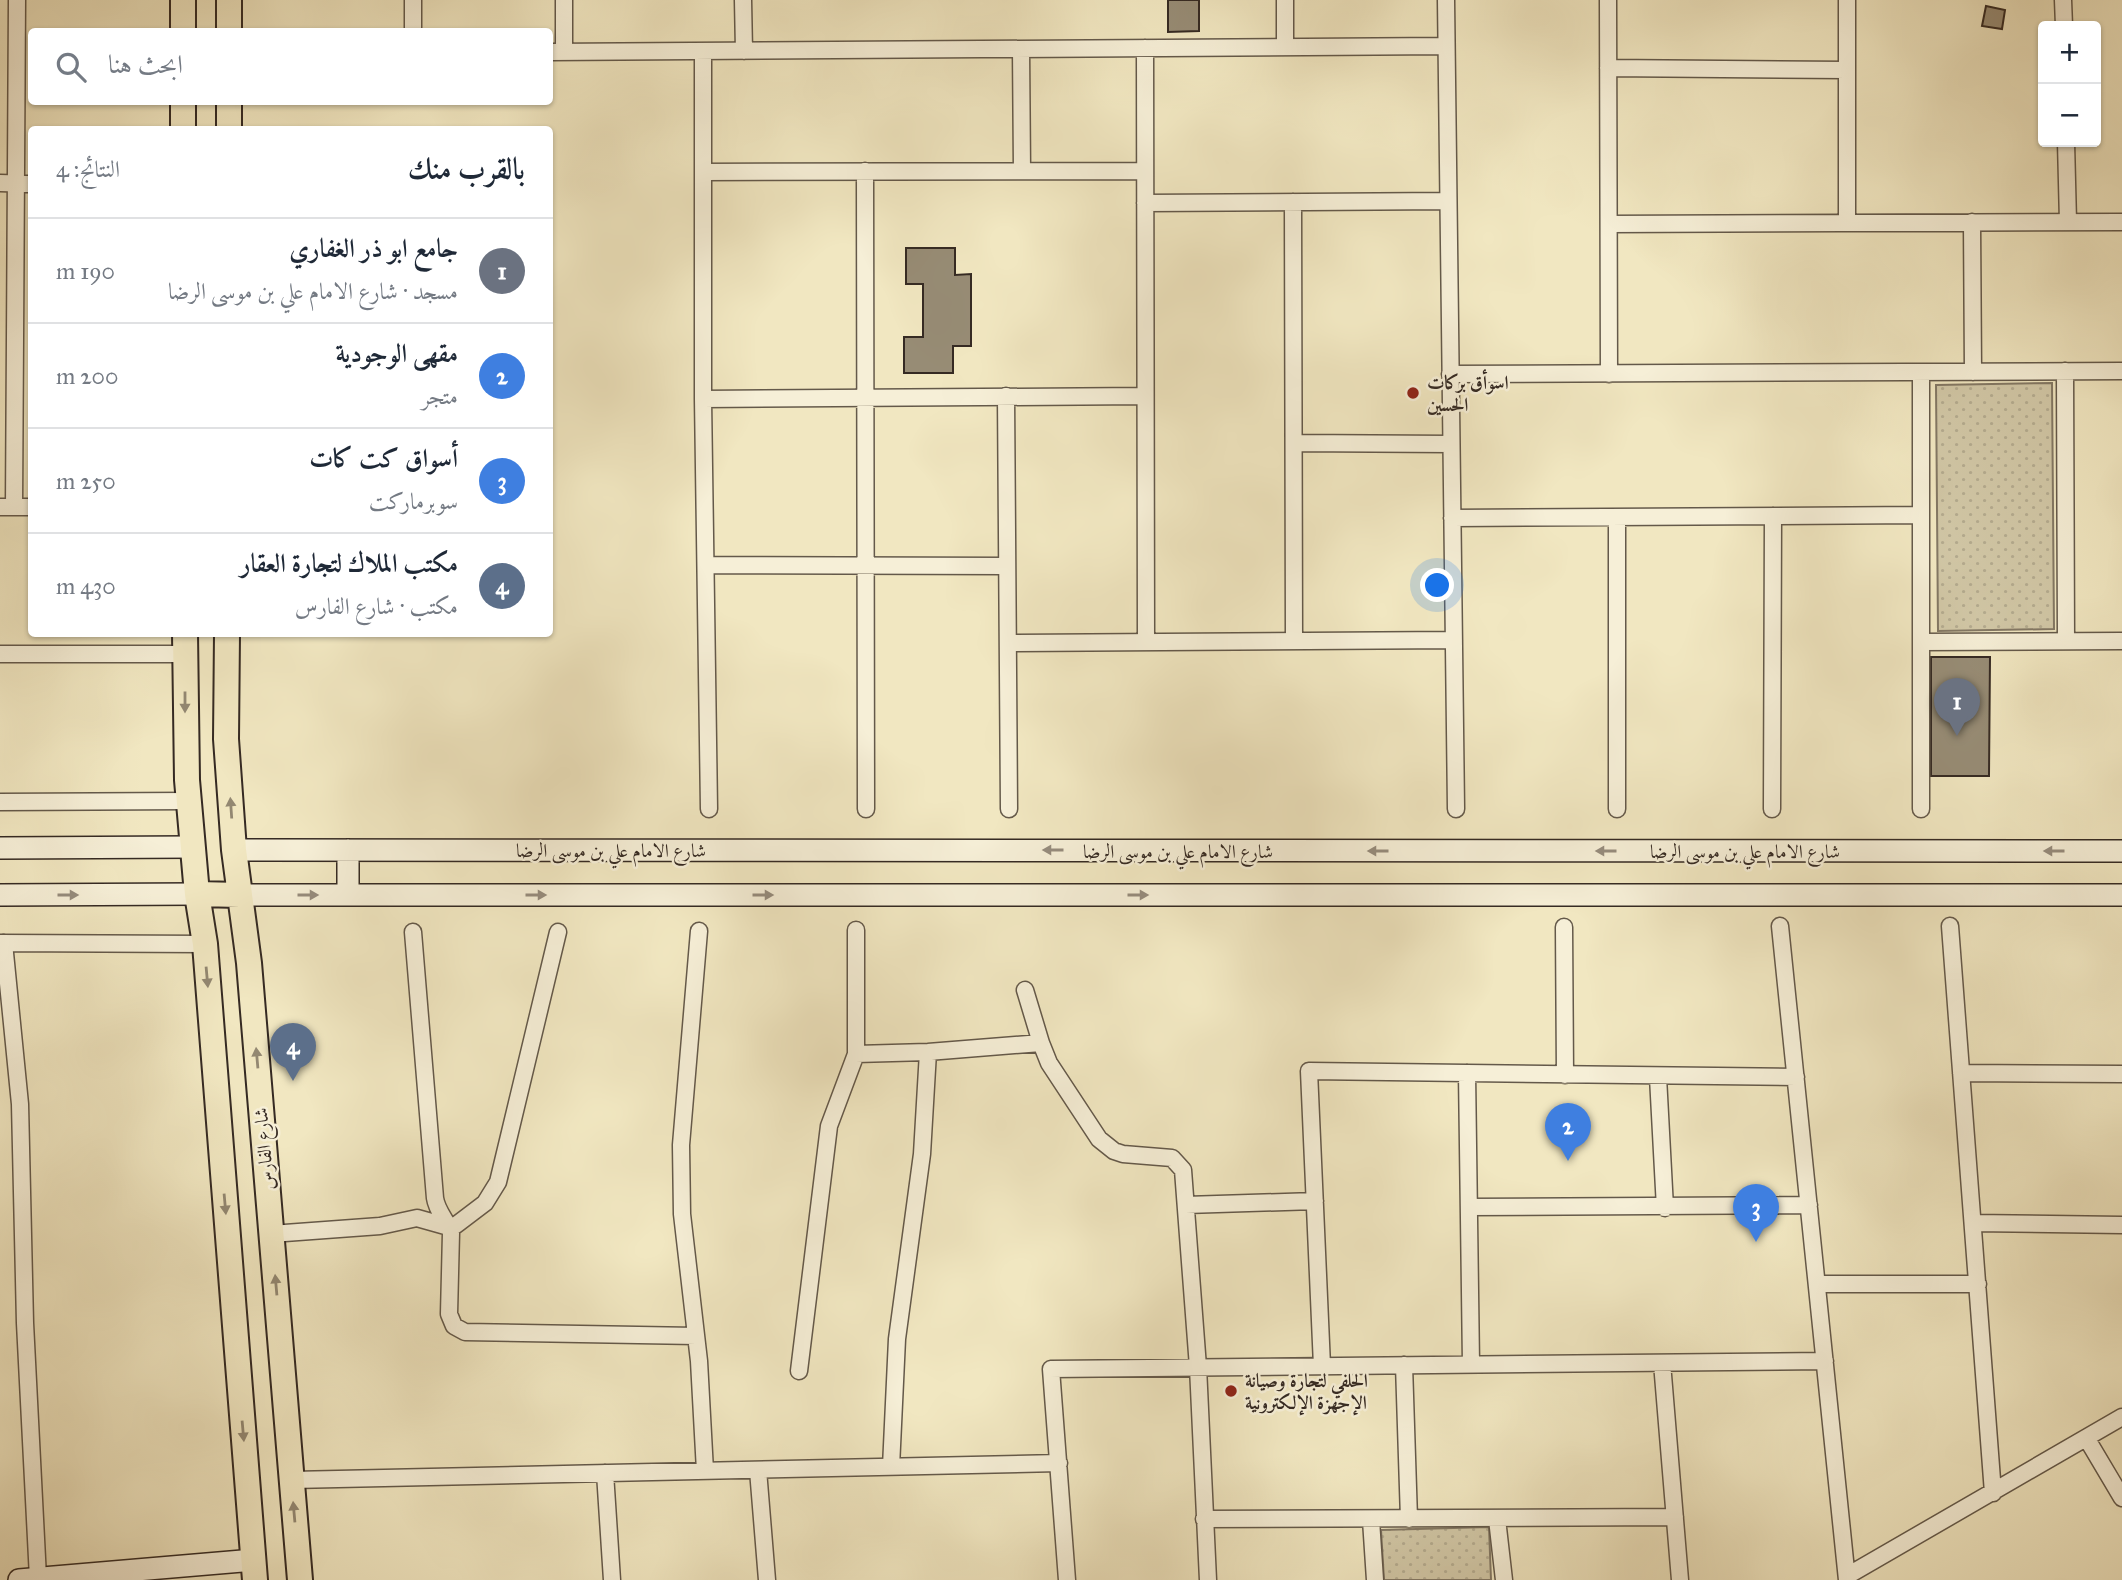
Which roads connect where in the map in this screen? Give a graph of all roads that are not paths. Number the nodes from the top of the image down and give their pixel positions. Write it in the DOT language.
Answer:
graph roads {
  1 [pos="17,0"];
  2 [pos="183,0"];
  3 [pos="229,0"];
  4 [pos="413,0"];
  5 [pos="564,0"];
  6 [pos="743,0"];
  7 [pos="1285,0"];
  8 [pos="1446,0"];
  9 [pos="1608,0"];
  10 [pos="1847,0"];
  11 [pos="2063,0"];
  12 [pos="2063,21"];
  13 [pos="183,28"];
  14 [pos="229,28"];
  15 [pos="413,28"];
  16 [pos="1446,46"];
  17 [pos="1286,47"];
  18 [pos="1021,48"];
  19 [pos="1144,48"];
  20 [pos="703,51"];
  21 [pos="744,51"];
  22 [pos="557,52"];
  23 [pos="1608,68"];
  24 [pos="1847,70"];
  25 [pos="183,105"];
  26 [pos="229,105"];
  27 [pos="184,126"];
  28 [pos="229,126"];
  29 [pos="2066,147"];
  30 [pos="865,171"];
  31 [pos="1022,171"];
  32 [pos="1145,171"];
  33 [pos="703,172"];
  34 [pos="16,183"];
  35 [pos="1448,201"];
  36 [pos="1293,202"];
  37 [pos="1145,203"];
  38 [pos="1972,222"];
  39 [pos="2067,222"];
  40 [pos="2122,222"];
  41 [pos="1847,223"];
  42 [pos="1609,225"];
  43 [pos="2065,371"];
  44 [pos="2122,371"];
  45 [pos="1921,372"];
  46 [pos="1973,372"];
  47 [pos="1450,374"];
  48 [pos="1609,374"];
  49 [pos="1145,396"];
  50 [pos="1006,397"];
  51 [pos="703,398"];
  52 [pos="866,398"];
  53 [pos="1294,443"];
  54 [pos="1451,444"];
  55 [pos="7,507"];
  56 [pos="28,507"];
  57 [pos="1921,515"];
  58 [pos="1773,516"];
  59 [pos="1617,517"];
  60 [pos="1452,518"];
  61 [pos="706,565"];
  62 [pos="866,566"];
  63 [pos="1007,566"];
  64 [pos="227,637"];
  65 [pos="1454,640"];
  66 [pos="1294,641"];
  67 [pos="2066,641"];
  68 [pos="2122,641"];
  69 [pos="1146,642"];
  70 [pos="1921,642"];
  71 [pos="1008,643"];
  72 [pos="185,644"];
  73 [pos="0,654"];
  74 [pos="189,801"];
  75 [pos="0,802"];
  76 [pos="709,809"];
  77 [pos="866,809"];
  78 [pos="1009,809"];
  79 [pos="1455,809"];
  80 [pos="1617,809"];
  81 [pos="1772,809"];
  82 [pos="1921,809"];
  83 [pos="193,847"];
  84 [pos="0,848"];
  85 [pos="234,850"];
  86 [pos="348,850"];
  87 [pos="2122,851"];
  88 [pos="197,894"];
  89 [pos="0,895"];
  90 [pos="240,895"];
  91 [pos="348,895"];
  92 [pos="2122,895"];
  93 [pos="1780,926"];
  94 [pos="1950,926"];
  95 [pos="1564,927"];
  96 [pos="856,930"];
  97 [pos="699,931"];
  98 [pos="413,932"];
  99 [pos="558,932"];
  100 [pos="2,943"];
  101 [pos="205,944"];
  102 [pos="1025,989"];
  103 [pos="1041,1043"];
  104 [pos="928,1052"];
  105 [pos="856,1054"];
  106 [pos="1467,1073"];
  107 [pos="1961,1073"];
  108 [pos="2122,1074"];
  109 [pos="1565,1075"];
  110 [pos="1658,1077"];
  111 [pos="1796,1077"];
  112 [pos="1315,1201"];
  113 [pos="1186,1205"];
  114 [pos="1809,1205"];
  115 [pos="1469,1208"];
  116 [pos="1665,1208"];
  117 [pos="1973,1223"];
  118 [pos="2122,1225"];
  119 [pos="449,1227"];
  120 [pos="271,1234"];
  121 [pos="1817,1284"];
  122 [pos="1978,1284"];
  123 [pos="696,1336"];
  124 [pos="1825,1361"];
  125 [pos="1662,1363"];
  126 [pos="1471,1364"];
  127 [pos="1404,1365"];
  128 [pos="1322,1366"];
  129 [pos="1198,1367"];
  130 [pos="799,1371"];
  131 [pos="2122,1417"];
  132 [pos="2087,1439"];
  133 [pos="1059,1463"];
  134 [pos="891,1467"];
  135 [pos="758,1470"];
  136 [pos="705,1471"];
  137 [pos="605,1473"];
  138 [pos="292,1480"];
  139 [pos="1993,1493"];
  140 [pos="2122,1499"];
  141 [pos="1675,1517"];
  142 [pos="1204,1519"];
  143 [pos="1409,1519"];
  144 [pos="1497,1519"];
  145 [pos="1371,1520"];
  146 [pos="255,1570"];
  147 [pos="1847,1578"];
  148 [pos="29,1579"];
  149 [pos="300,1580"];
  150 [pos="612,1580"];
  151 [pos="767,1580"];
  152 [pos="1067,1580"];
  153 [pos="1208,1580"];
  154 [pos="1375,1580"];
  155 [pos="1504,1580"];
  156 [pos="1680,1580"];
  1 -- 34 [label="street"];
  2 -- 13 [label="main road"];
  3 -- 14 [label="main road"];
  4 -- 15 [label="street"];
  5 -- 22 [label="street"];
  6 -- 21 [label="street"];
  7 -- 17 [label="street"];
  8 -- 16 [label="street"];
  9 -- 23 [label="street"];
  10 -- 24 [label="street"];
  11 -- 12 [label="street"];
  16 -- 17 [label="street"];
  16 -- 35 [label="street"];
  17 -- 19 [label="street"];
  18 -- 19 [label="street"];
  18 -- 21 [label="street"];
  18 -- 31 [label="street"];
  19 -- 32 [label="street"];
  20 -- 21 [label="street"];
  20 -- 22 [label="street"];
  20 -- 33 [label="street"];
  23 -- 24 [label="street"];
  23 -- 42 [label="street"];
  24 -- 41 [label="street"];
  25 -- 27 [label="main road"];
  26 -- 28 [label="main road"];
  29 -- 39 [label="street"];
  30 -- 31 [label="street"];
  30 -- 33 [label="street"];
  30 -- 52 [label="street"];
  31 -- 32 [label="street"];
  32 -- 37 [label="street"];
  33 -- 51 [label="street"];
  34 -- 55 [label="street"];
  35 -- 36 [label="street"];
  35 -- 47 [label="street"];
  36 -- 37 [label="street"];
  36 -- 53 [label="street"];
  37 -- 49 [label="street"];
  38 -- 39 [label="street"];
  38 -- 41 [label="street"];
  38 -- 46 [label="street"];
  39 -- 40 [label="street"];
  41 -- 42 [label="street"];
  42 -- 48 [label="street"];
  43 -- 44 [label="street"];
  43 -- 46 [label="street"];
  43 -- 67 [label="street"];
  45 -- 46 [label="street"];
  45 -- 48 [label="street"];
  45 -- 57 [label="street"];
  47 -- 48 [label="street"];
  47 -- 54 [label="street"];
  49 -- 50 [label="street"];
  49 -- 69 [label="street"];
  50 -- 52 [label="street"];
  50 -- 63 [label="street"];
  51 -- 52 [label="street"];
  51 -- 61 [label="street"];
  52 -- 62 [label="street"];
  53 -- 54 [label="street"];
  53 -- 66 [label="street"];
  54 -- 60 [label="street"];
  55 -- 56 [label="street"];
  57 -- 58 [label="street"];
  57 -- 70 [label="street"];
  58 -- 59 [label="street"];
  58 -- 81 [label="street"];
  59 -- 60 [label="street"];
  59 -- 80 [label="street"];
  60 -- 65 [label="street"];
  61 -- 62 [label="street"];
  61 -- 76 [label="street"];
  62 -- 63 [label="street"];
  62 -- 77 [label="street"];
  63 -- 71 [label="street"];
  85 -- 64 [label="main road, شارع الفارس, one-way"];
  65 -- 66 [label="street"];
  65 -- 79 [label="street"];
  66 -- 69 [label="street"];
  67 -- 68 [label="street"];
  67 -- 70 [label="street"];
  69 -- 71 [label="street"];
  70 -- 82 [label="street"];
  71 -- 78 [label="street"];
  72 -- 73 [label="street"];
  72 -- 74 [label="main road, one-way"];
  74 -- 75 [label="street"];
  74 -- 83 [label="main road"];
  83 -- 84 [label="main road"];
  83 -- 85 [label="main road"];
  83 -- 88 [label="main road"];
  85 -- 86 [label="main road, شارع الامام علي بن موسى الرضا"];
  85 -- 90 [label="main road, شارع الفارس"];
  87 -- 86 [label="main road, شارع الامام علي بن موسى الرضا, one-way"];
  86 -- 91 [label="main road"];
  89 -- 88 [label="main road, one-way"];
  88 -- 90 [label="main road"];
  88 -- 101 [label="main road"];
  90 -- 91 [label="main road, one-way"];
  120 -- 90 [label="main road, شارع الفارس, one-way"];
  91 -- 92 [label="main road, one-way"];
  93 -- 111 [label="street"];
  94 -- 107 [label="street"];
  95 -- 109 [label="street"];
  96 -- 105 [label="street"];
  97 -- 123 [label="street"];
  98 -- 119 [label="street"];
  99 -- 119 [label="street"];
  100 -- 101 [label="street"];
  100 -- 148 [label="street"];
  101 -- 146 [label="main road, one-way"];
  102 -- 103 [label="street"];
  103 -- 104 [label="street"];
  103 -- 113 [label="street"];
  104 -- 105 [label="street"];
  104 -- 134 [label="street"];
  105 -- 130 [label="street"];
  106 -- 109 [label="street"];
  106 -- 112 [label="street"];
  106 -- 115 [label="street"];
  107 -- 108 [label="street"];
  107 -- 117 [label="street"];
  109 -- 110 [label="street"];
  110 -- 111 [label="street"];
  110 -- 116 [label="street"];
  111 -- 114 [label="street"];
  112 -- 113 [label="street"];
  112 -- 128 [label="street"];
  113 -- 129 [label="street"];
  114 -- 116 [label="street"];
  114 -- 121 [label="street"];
  115 -- 116 [label="street"];
  115 -- 126 [label="street"];
  117 -- 118 [label="street"];
  117 -- 122 [label="street"];
  119 -- 120 [label="street"];
  119 -- 123 [label="street"];
  138 -- 120 [label="main road, شارع الفارس, one-way"];
  121 -- 122 [label="street"];
  121 -- 124 [label="street"];
  122 -- 139 [label="street"];
  123 -- 136 [label="street"];
  124 -- 125 [label="street"];
  124 -- 147 [label="street"];
  125 -- 126 [label="street"];
  125 -- 141 [label="street"];
  126 -- 127 [label="street"];
  127 -- 128 [label="street"];
  127 -- 143 [label="street"];
  128 -- 129 [label="street"];
  129 -- 133 [label="street"];
  129 -- 142 [label="street"];
  131 -- 132 [label="street"];
  132 -- 139 [label="street"];
  132 -- 140 [label="street"];
  133 -- 134 [label="street"];
  133 -- 152 [label="street"];
  134 -- 135 [label="street"];
  135 -- 136 [label="street"];
  135 -- 151 [label="street"];
  136 -- 137 [label="street"];
  137 -- 138 [label="street"];
  137 -- 150 [label="street"];
  149 -- 138 [label="main road, شارع الفارس, one-way"];
  139 -- 147 [label="street"];
  141 -- 144 [label="street"];
  141 -- 156 [label="street"];
  142 -- 145 [label="street"];
  142 -- 153 [label="street"];
  143 -- 144 [label="street"];
  143 -- 145 [label="street"];
  144 -- 155 [label="street"];
  145 -- 154 [label="street"];
  146 -- 148 [label="main road"];
}
